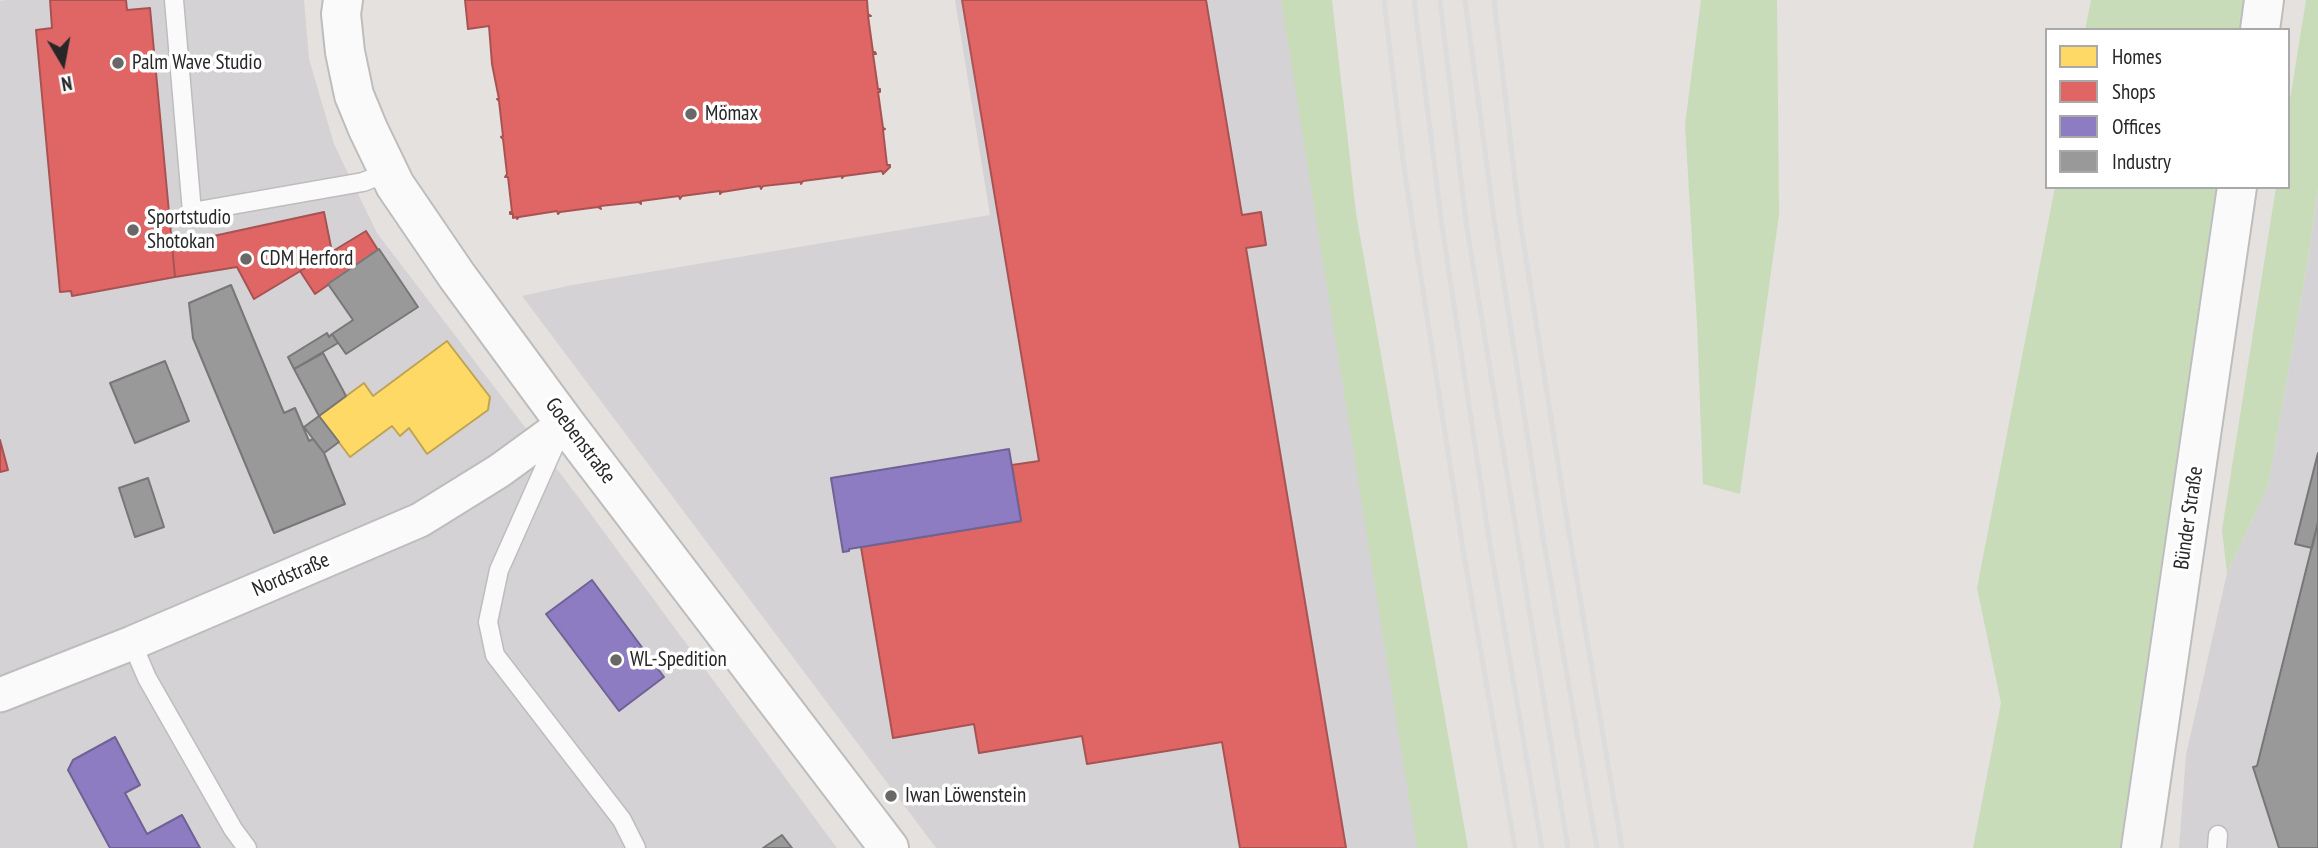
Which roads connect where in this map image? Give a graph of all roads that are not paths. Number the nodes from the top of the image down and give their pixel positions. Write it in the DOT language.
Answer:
graph roads {
  1 [pos="174,0"];
  2 [pos="343,0"];
  3 [pos="2264,0"];
  4 [pos="2260,28"];
  5 [pos="389,172"];
  6 [pos="2237,189"];
  7 [pos="565,423"];
  8 [pos="132,643"];
  9 [pos="0,695"];
  10 [pos="247,848"];
  11 [pos="636,848"];
  12 [pos="889,848"];
  13 [pos="2141,848"];
  1 -- 5 [label="lane"];
  2 -- 5 [label="street, Goebenstraße"];
  3 -- 4 [label="street"];
  5 -- 7 [label="street, Goebenstraße"];
  6 -- 13 [label="street, Bünder Straße"];
  7 -- 8 [label="street, Nordstraße"];
  7 -- 11 [label="lane"];
  7 -- 12 [label="street, Goebenstraße"];
  8 -- 9 [label="street, Nordstraße"];
  8 -- 10 [label="lane"];
}
